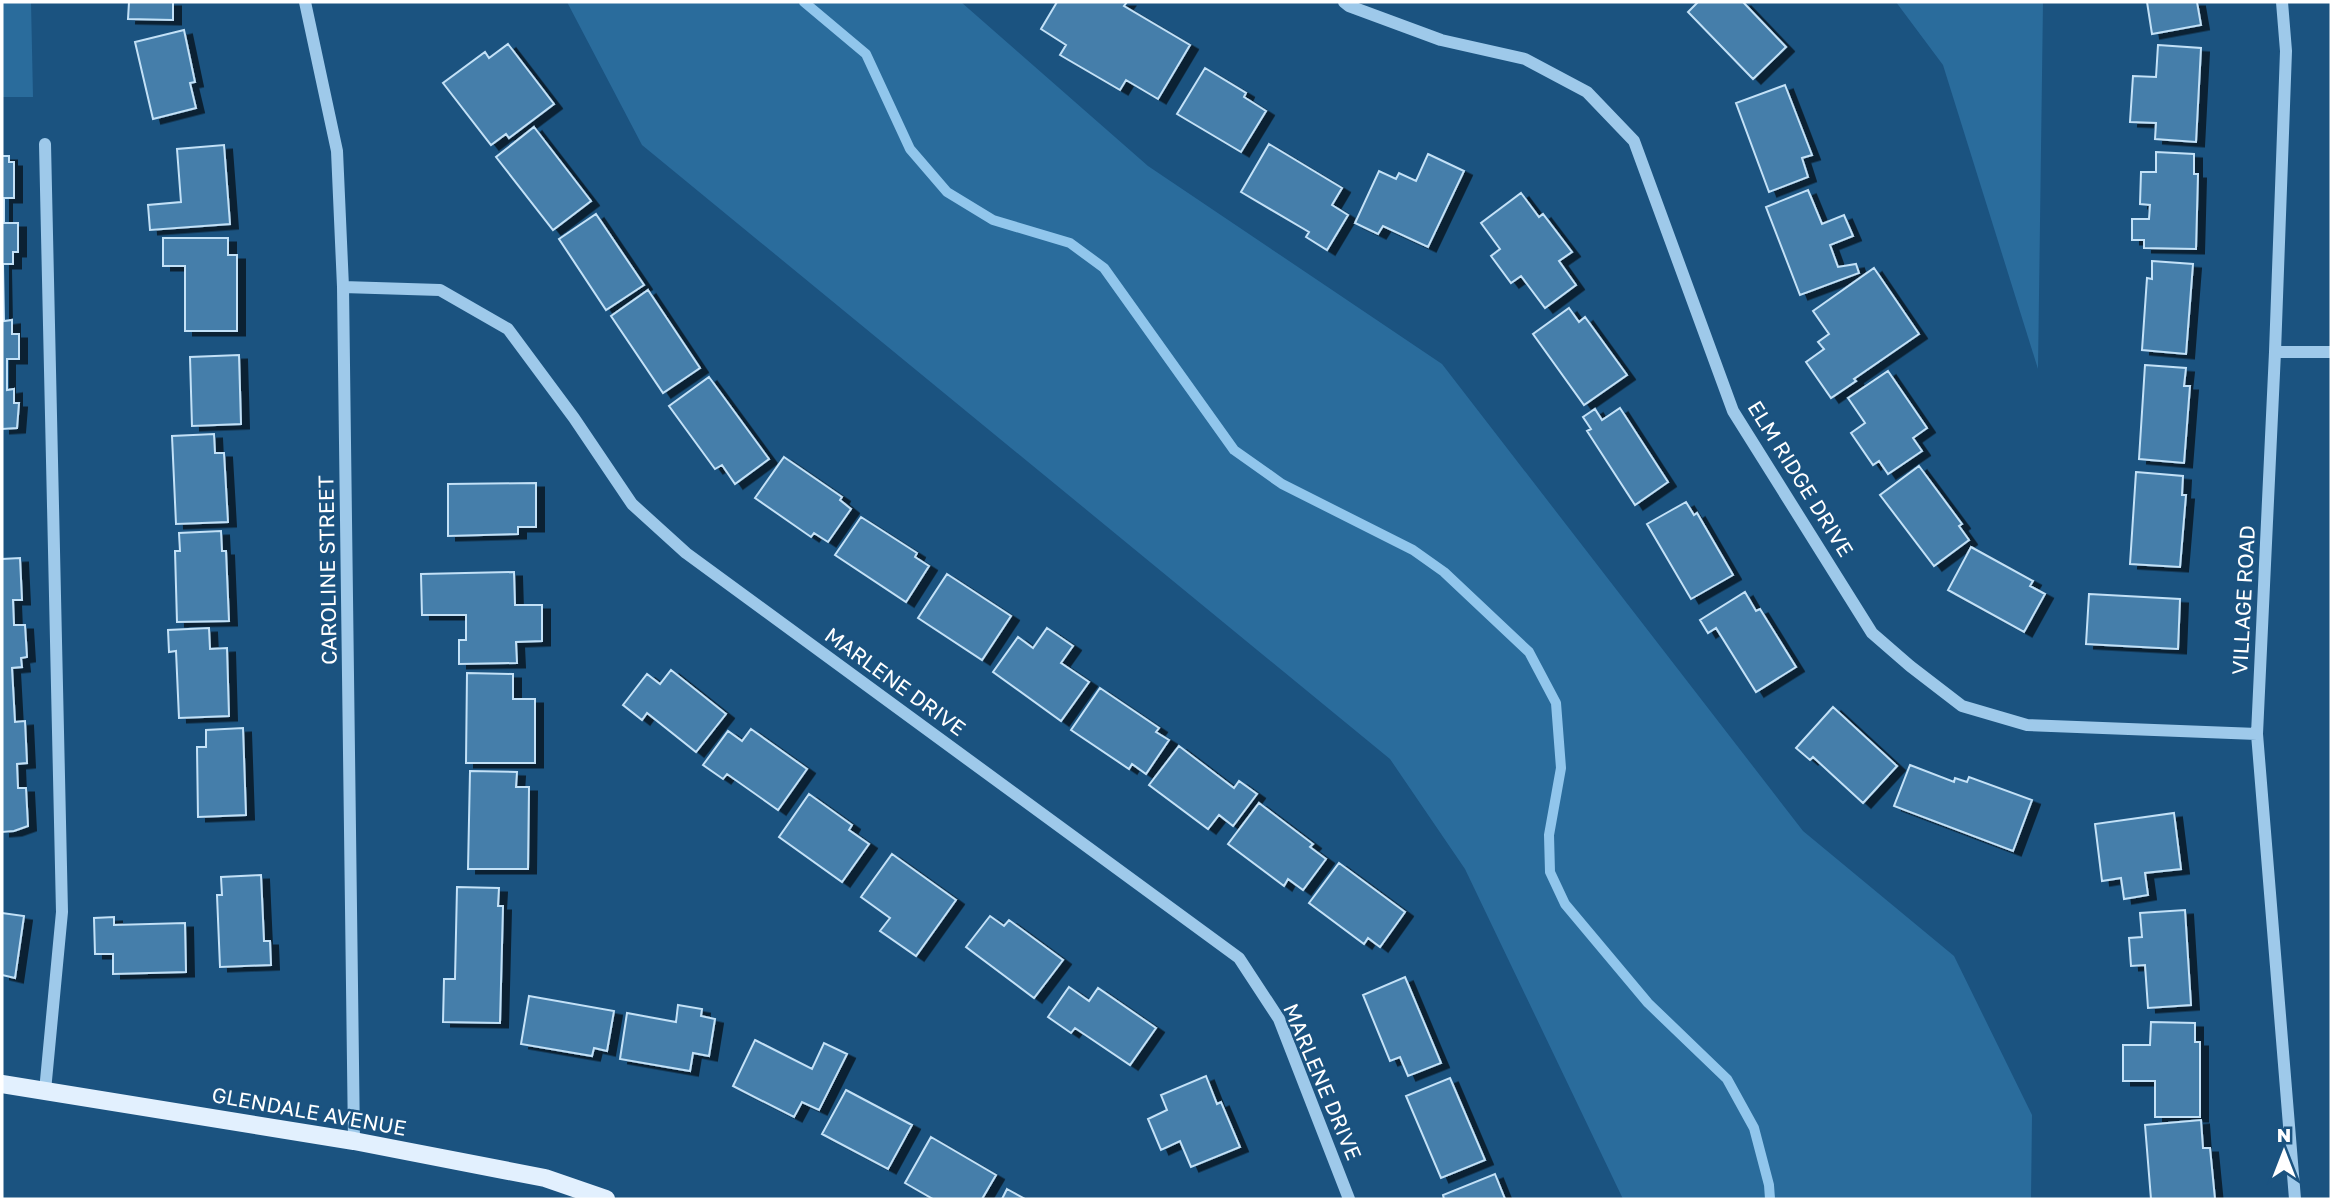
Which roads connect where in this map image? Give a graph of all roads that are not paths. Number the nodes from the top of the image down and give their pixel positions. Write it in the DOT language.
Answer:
graph roads {
  1 [pos="305,2"];
  2 [pos="1344,2"];
  3 [pos="2283,2"];
  4 [pos="44,144"];
  5 [pos="343,287"];
  6 [pos="2275,352"];
  7 [pos="2331,352"];
  8 [pos="2257,734"];
  9 [pos="2,1084"];
  10 [pos="45,1091"];
  11 [pos="354,1141"];
  12 [pos="606,1199"];
  13 [pos="1349,1199"];
  14 [pos="2295,1199"];
  1 -- 5 [label="street, CAROLINE STREET"];
  2 -- 8 [label="street, ELM RIDGE DRIVE"];
  3 -- 6 [label="street, VILLAGE ROAD"];
  4 -- 10 [label="street"];
  5 -- 11 [label="street, CAROLINE STREET"];
  5 -- 13 [label="street, MARLENE DRIVE"];
  6 -- 7 [label="street"];
  6 -- 8 [label="street, VILLAGE ROAD"];
  8 -- 14 [label="street, VILLAGE ROAD"];
  9 -- 10 [label="main road, GLENDALE AVENUE"];
  10 -- 11 [label="main road, GLENDALE AVENUE"];
  11 -- 12 [label="main road, GLENDALE AVENUE"];
}
